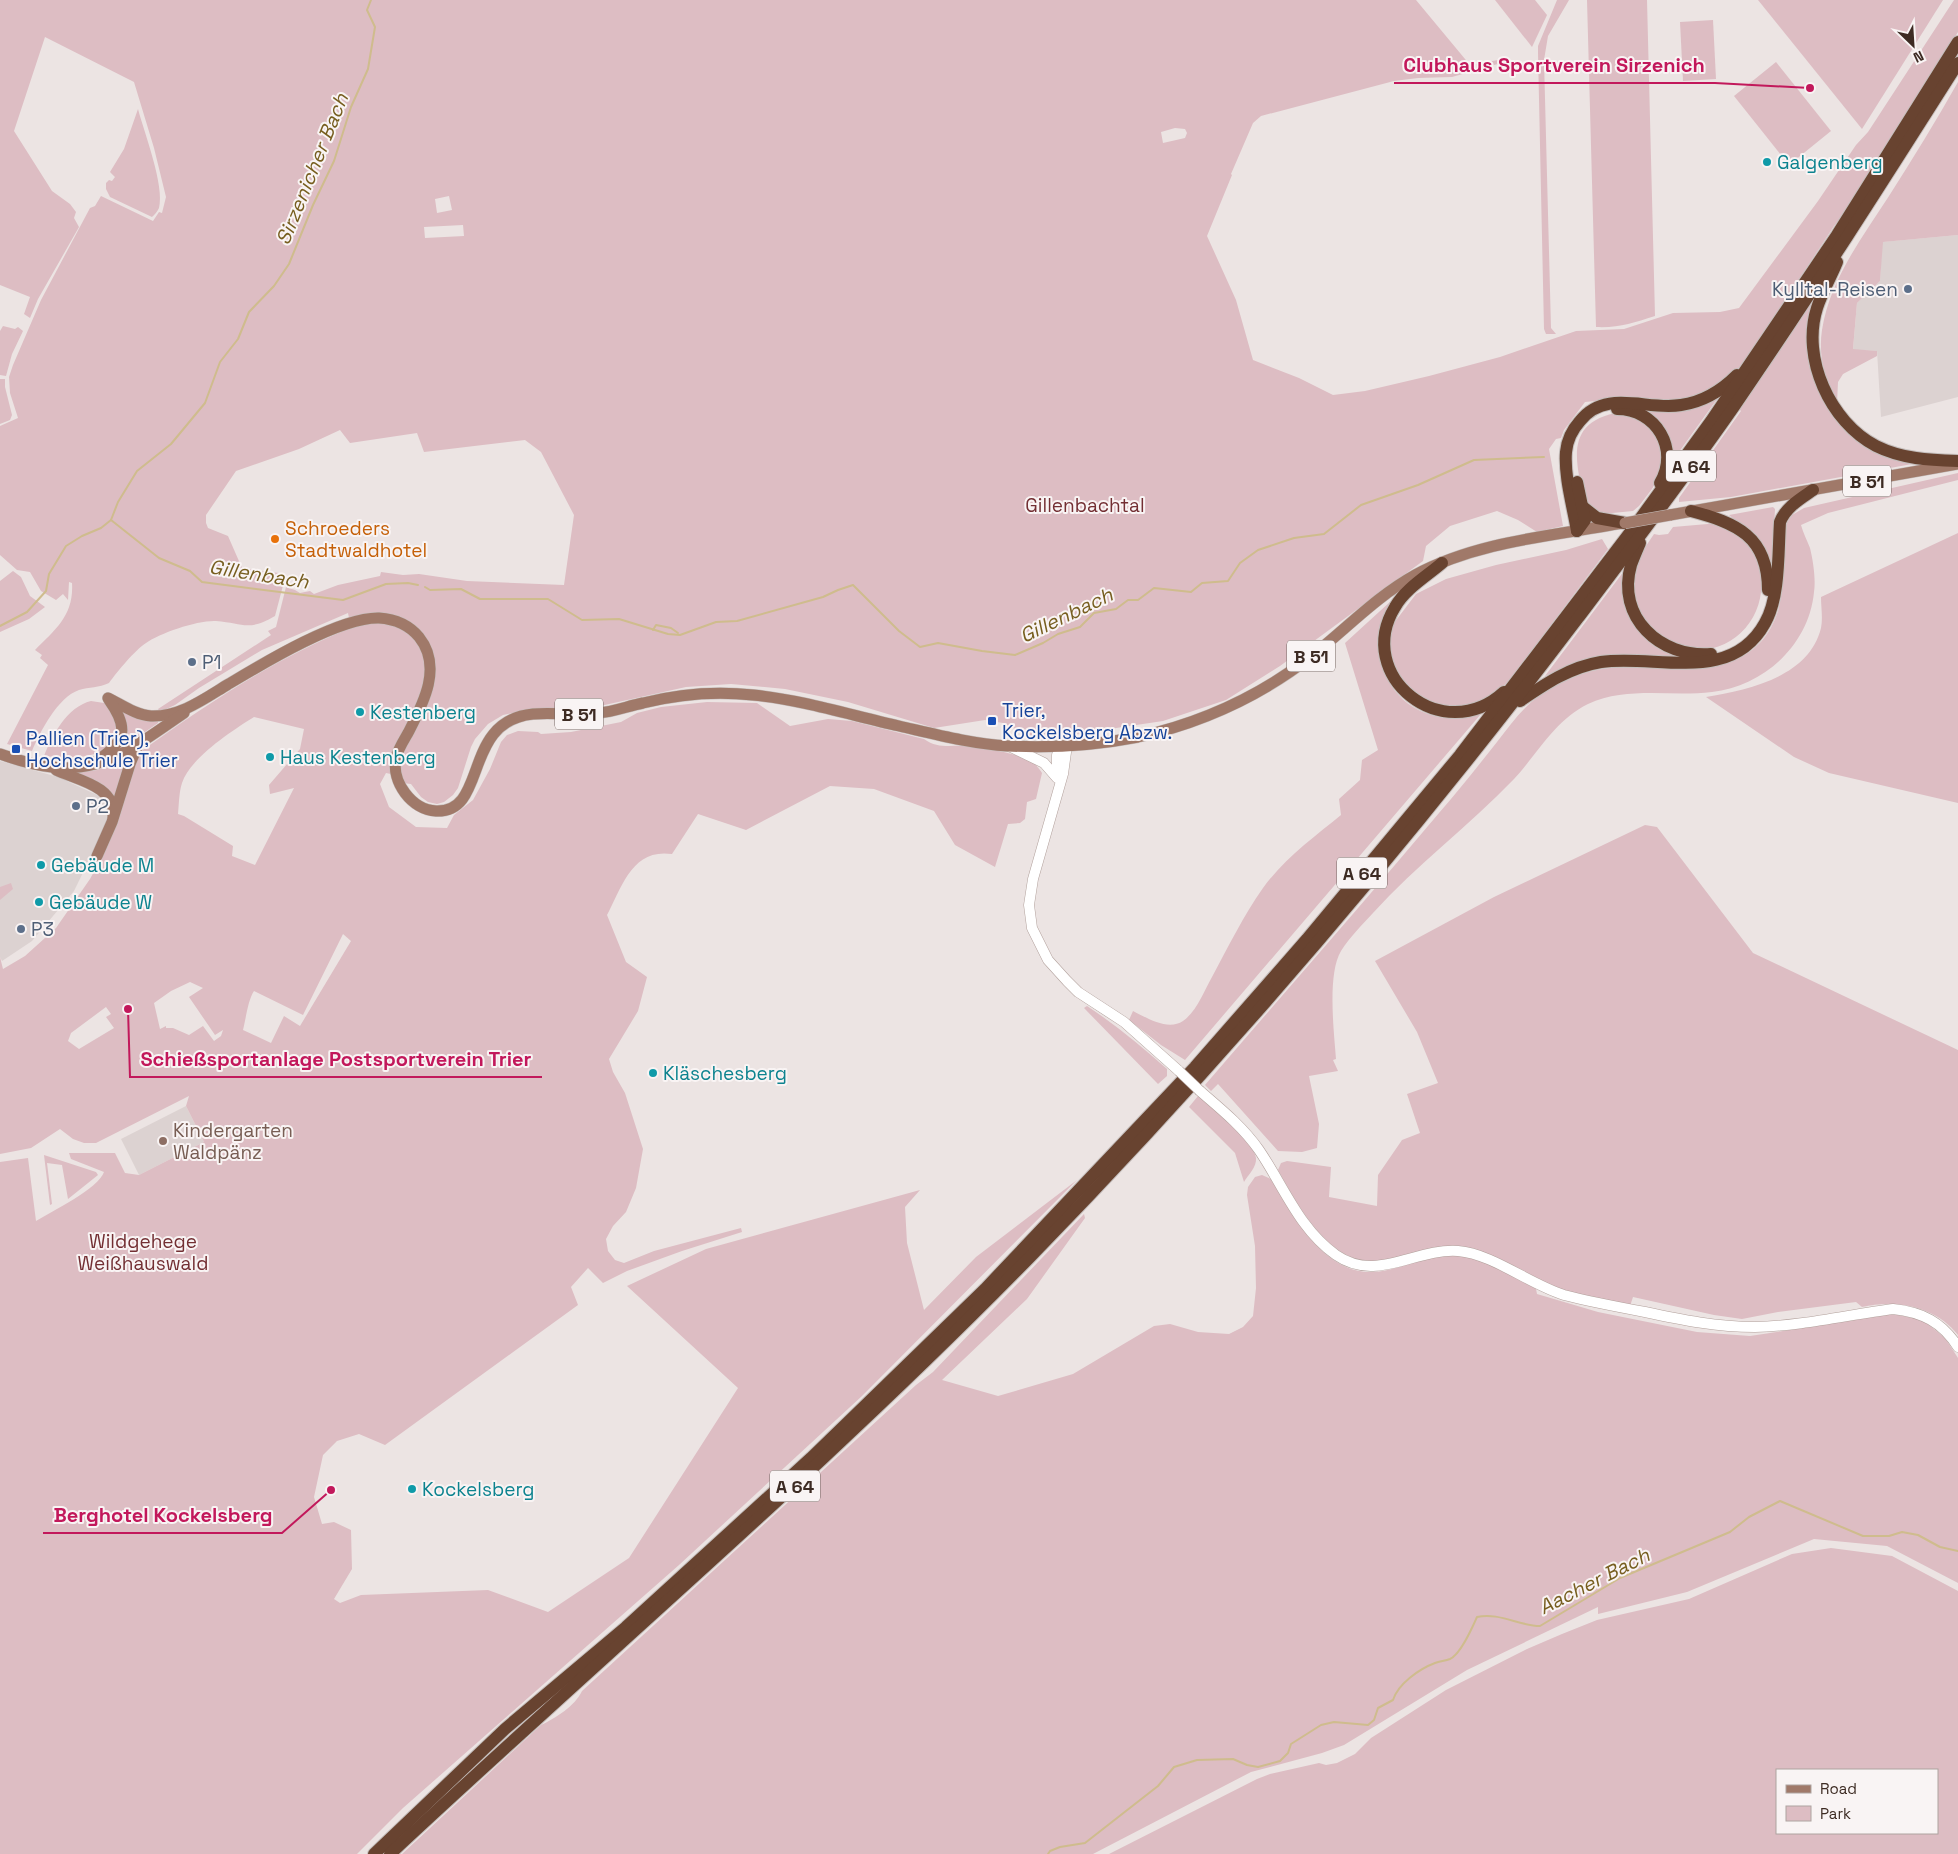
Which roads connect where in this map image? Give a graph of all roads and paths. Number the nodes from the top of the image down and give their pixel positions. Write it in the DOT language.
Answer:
graph roads {
  1 [pos="1958,42"];
  2 [pos="1958,63"];
  3 [pos="1852,230"];
  4 [pos="1756,355"];
  5 [pos="1958,463"];
  6 [pos="1813,490"];
  7 [pos="1582,507"];
  8 [pos="1691,511"];
  9 [pos="1648,526"];
  10 [pos="1628,527"];
  11 [pos="1577,531"];
  12 [pos="1442,563"];
  13 [pos="1522,675"];
  14 [pos="196,705"];
  15 [pos="1511,706"];
  16 [pos="1123,739"];
  17 [pos="964,740"];
  18 [pos="138,745"];
  19 [pos="1067,745"];
  20 [pos="1009,746"];
  21 [pos="0,754"];
  22 [pos="91,765"];
  23 [pos="53,768"];
  24 [pos="1056,778"];
  25 [pos="1057,794"];
  26 [pos="112,822"];
  27 [pos="97,856"];
  28 [pos="1958,1347"];
  29 [pos="374,1854"];
  30 [pos="390,1854"];
  1 -- 4 [label="highway, A 64"];
  2 -- 3 [label="highway, A 64"];
  3 -- 5 [label="highway"];
  3 -- 9 [label="highway, A 64"];
  4 -- 10 [label="highway, A 64"];
  4 -- 11 [label="highway"];
  5 -- 6 [label="main road, B 51"];
  6 -- 8 [label="main road, B 51"];
  6 -- 15 [label="highway"];
  7 -- 10 [label="highway"];
  7 -- 10 [label="highway"];
  7 -- 11 [label="highway"];
  8 -- 9 [label="highway"];
  8 -- 10 [label="main road, B 51, bridge"];
  9 -- 15 [label="highway, A 64"];
  10 -- 11 [label="main road, B 51"];
  10 -- 13 [label="highway, A 64"];
  11 -- 12 [label="main road, B 51"];
  12 -- 13 [label="highway"];
  12 -- 16 [label="main road, B 51"];
  13 -- 29 [label="highway, A 64"];
  14 -- 17 [label="main road, B 51"];
  14 -- 18 [label="main road, B 51"];
  14 -- 22 [label="main road"];
  15 -- 30 [label="highway, A 64"];
  16 -- 17 [label="main road, B 51"];
  16 -- 19 [label="main road, B 51"];
  17 -- 20 [label="main road, B 51"];
  18 -- 22 [label="main road, B 51"];
  18 -- 26 [label="main road"];
  19 -- 20 [label="main road, B 51"];
  19 -- 24 [label="main road"];
  19 -- 25 [label="main road"];
  20 -- 24 [label="main road"];
  21 -- 23 [label="main road, B 51"];
  22 -- 23 [label="main road, B 51"];
  23 -- 26 [label="main road"];
  24 -- 25 [label="main road"];
  25 -- 28 [label="main road, bridge"];
  26 -- 27 [label="main road"];
}
